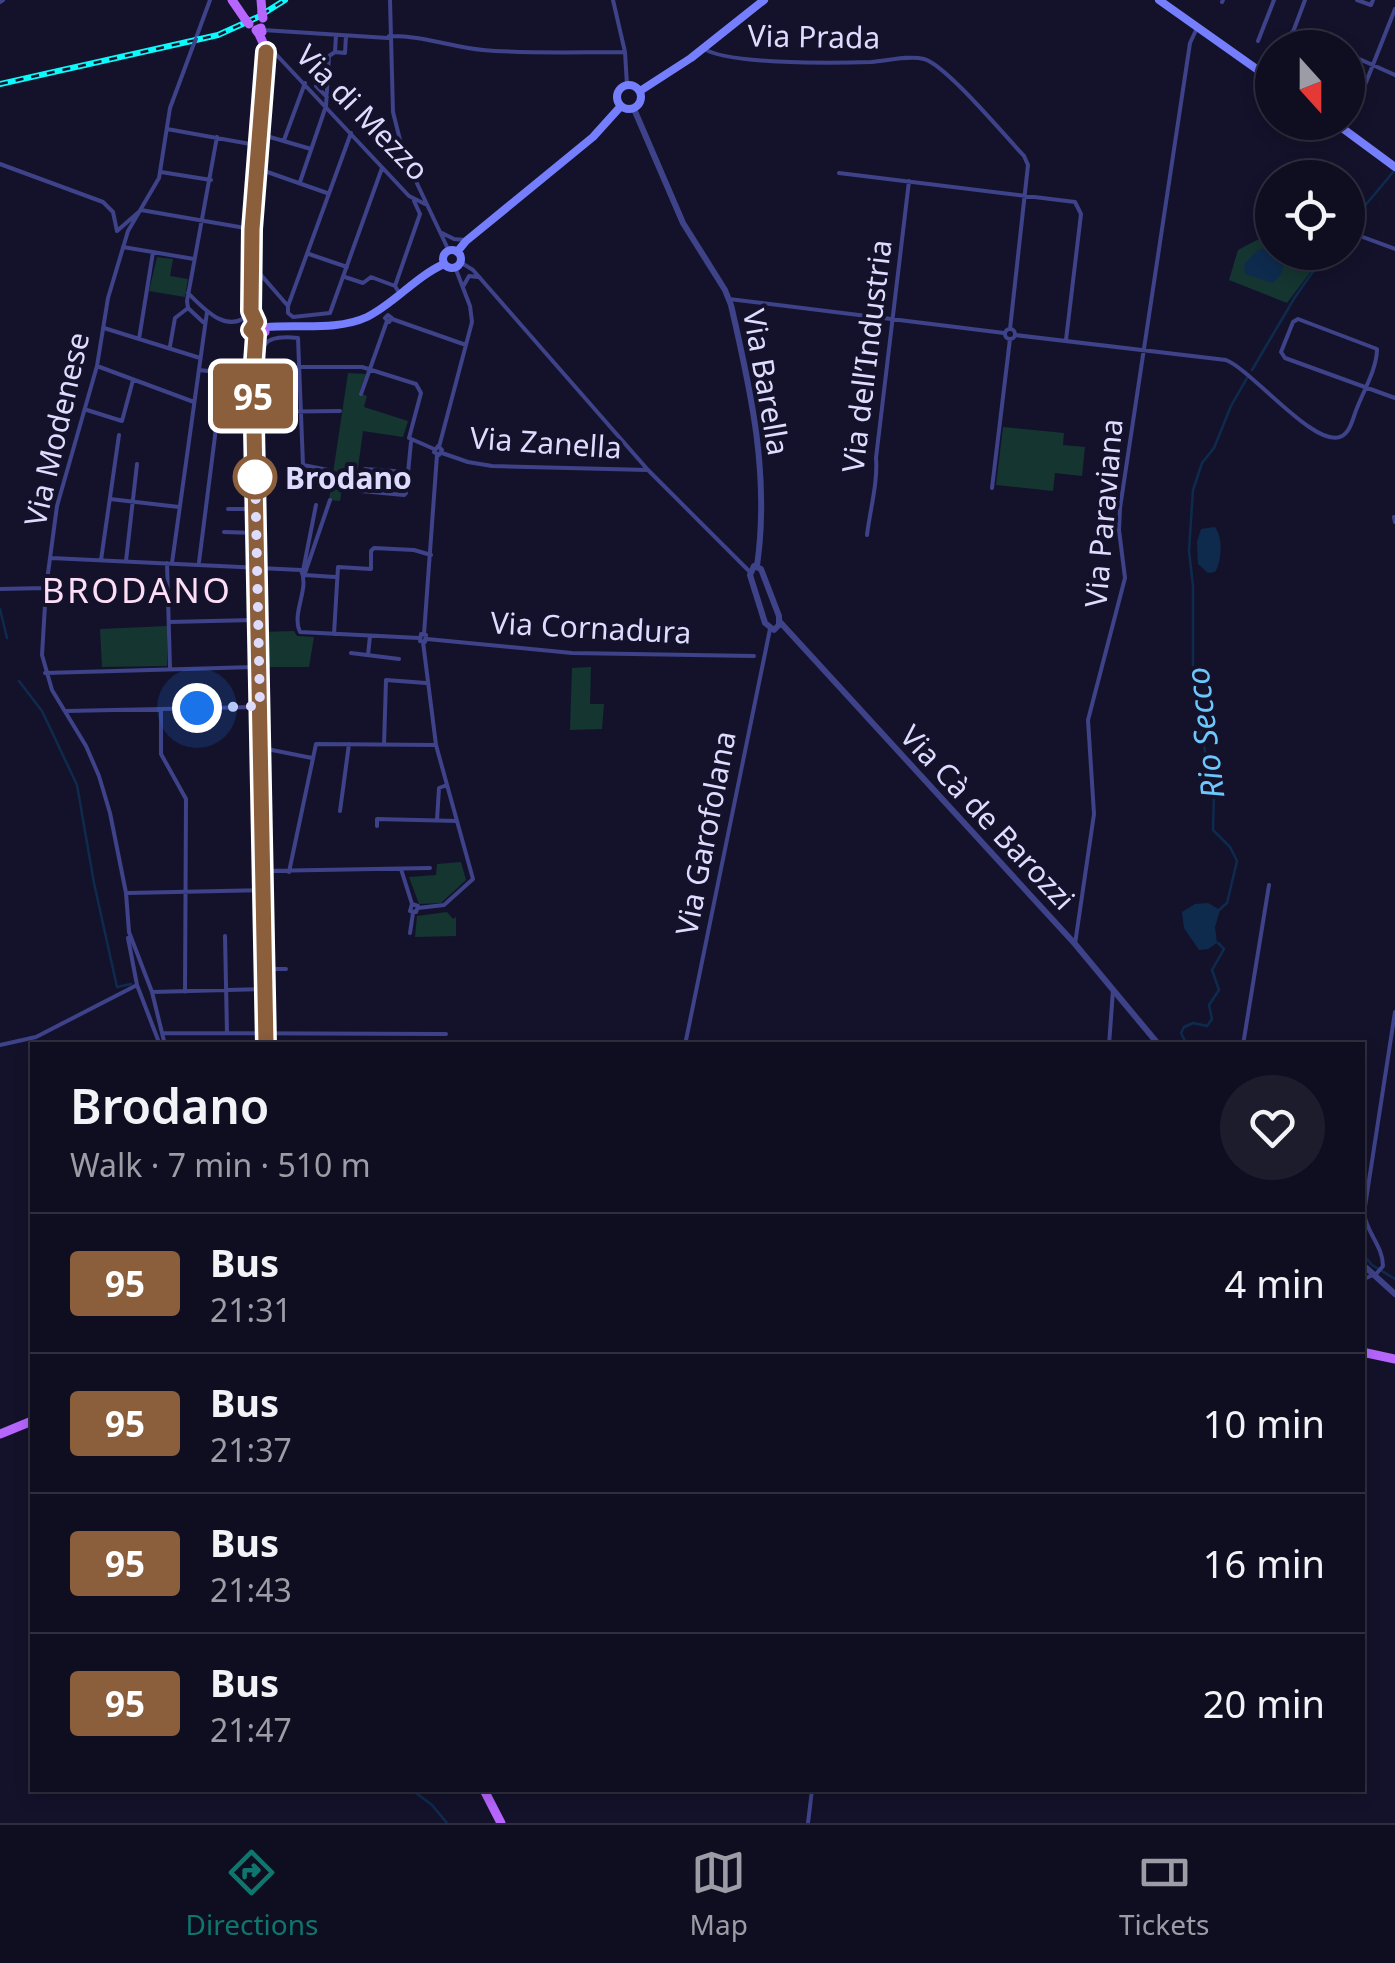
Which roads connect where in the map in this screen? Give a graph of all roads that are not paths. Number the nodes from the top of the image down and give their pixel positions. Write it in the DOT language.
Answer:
graph roads {
  1 [pos="210,0"];
  2 [pos="232,0"];
  3 [pos="261,0"];
  4 [pos="390,0"];
  5 [pos="612,0"];
  6 [pos="764,0"];
  7 [pos="1158,0"];
  8 [pos="1274,0"];
  9 [pos="1305,0"];
  10 [pos="1357,0"];
  11 [pos="1374,0"];
  12 [pos="1395,9"];
  13 [pos="258,26"];
  14 [pos="1198,26"];
  15 [pos="1262,30"];
  16 [pos="1293,30"];
  17 [pos="336,35"];
  18 [pos="346,36"];
  19 [pos="389,37"];
  20 [pos="267,48"];
  21 [pos="703,48"];
  22 [pos="335,52"];
  23 [pos="625,52"];
  24 [pos="1365,61"];
  25 [pos="1374,65"];
  26 [pos="1255,68"];
  27 [pos="1395,76"];
  28 [pos="330,82"];
  29 [pos="305,83"];
  30 [pos="1365,84"];
  31 [pos="626,85"];
  32 [pos="640,91"];
  33 [pos="328,97"];
  34 [pos="326,106"];
  35 [pos="621,106"];
  36 [pos="634,109"];
  37 [pos="168,129"];
  38 [pos="351,134"];
  39 [pos="217,137"];
  40 [pos="259,140"];
  41 [pos="284,140"];
  42 [pos="1358,140"];
  43 [pos="311,149"];
  44 [pos="0,164"];
  45 [pos="1395,167"];
  46 [pos="256,168"];
  47 [pos="382,168"];
  48 [pos="161,172"];
  49 [pos="840,173"];
  50 [pos="211,180"];
  51 [pos="300,182"];
  52 [pos="910,182"];
  53 [pos="330,194"];
  54 [pos="1026,195"];
  55 [pos="414,201"];
  56 [pos="425,204"];
  57 [pos="141,210"];
  58 [pos="203,221"];
  59 [pos="252,229"];
  60 [pos="442,234"];
  61 [pos="470,238"];
  62 [pos="1365,238"];
  63 [pos="122,247"];
  64 [pos="1395,249"];
  65 [pos="153,252"];
  66 [pos="307,254"];
  67 [pos="455,258"];
  68 [pos="194,260"];
  69 [pos="250,263"];
  70 [pos="347,267"];
  71 [pos="343,276"];
  72 [pos="479,277"];
  73 [pos="398,290"];
  74 [pos="464,290"];
  75 [pos="188,293"];
  76 [pos="730,300"];
  77 [pos="288,306"];
  78 [pos="188,308"];
  79 [pos="251,311"];
  80 [pos="207,312"];
  81 [pos="387,316"];
  82 [pos="893,320"];
  83 [pos="256,322"];
  84 [pos="205,326"];
  85 [pos="266,327"];
  86 [pos="104,328"];
  87 [pos="1013,332"];
  88 [pos="1004,333"];
  89 [pos="256,335"];
  90 [pos="138,339"];
  91 [pos="1010,340"];
  92 [pos="1066,340"];
  93 [pos="466,345"];
  94 [pos="170,348"];
  95 [pos="1144,349"];
  96 [pos="200,358"];
  97 [pos="98,366"];
  98 [pos="301,367"];
  99 [pos="198,370"];
  100 [pos="370,370"];
  101 [pos="223,373"];
  102 [pos="132,380"];
  103 [pos="253,381"];
  104 [pos="1365,387"];
  105 [pos="361,394"];
  106 [pos="1395,398"];
  107 [pos="194,402"];
  108 [pos="85,410"];
  109 [pos="302,411"];
  110 [pos="340,411"];
  111 [pos="254,412"];
  112 [pos="120,435"];
  113 [pos="411,442"];
  114 [pos="438,451"];
  115 [pos="136,464"];
  116 [pos="328,470"];
  117 [pos="648,470"];
  118 [pos="408,472"];
  119 [pos="992,488"];
  120 [pos="110,498"];
  121 [pos="330,500"];
  122 [pos="133,501"];
  123 [pos="316,505"];
  124 [pos="179,507"];
  125 [pos="256,509"];
  126 [pos="228,510"];
  127 [pos="224,532"];
  128 [pos="256,533"];
  129 [pos="867,536"];
  130 [pos="430,554"];
  131 [pos="50,558"];
  132 [pos="101,560"];
  133 [pos="126,560"];
  134 [pos="169,563"];
  135 [pos="199,564"];
  136 [pos="257,568"];
  137 [pos="754,569"];
  138 [pos="304,573"];
  139 [pos="338,578"];
  140 [pos="46,588"];
  141 [pos="0,589"];
  142 [pos="258,620"];
  143 [pos="169,622"];
  144 [pos="780,622"];
  145 [pos="770,630"];
  146 [pos="334,634"];
  147 [pos="370,636"];
  148 [pos="423,638"];
  149 [pos="351,654"];
  150 [pos="368,655"];
  151 [pos="754,656"];
  152 [pos="399,659"];
  153 [pos="260,667"];
  154 [pos="170,669"];
  155 [pos="45,673"];
  156 [pos="427,683"];
  157 [pos="260,706"];
  158 [pos="160,709"];
  159 [pos="66,711"];
  160 [pos="350,744"];
  161 [pos="384,745"];
  162 [pos="436,745"];
  163 [pos="260,748"];
  164 [pos="312,758"];
  165 [pos="446,785"];
  166 [pos="340,810"];
  167 [pos="437,820"];
  168 [pos="457,821"];
  169 [pos="377,826"];
  170 [pos="430,868"];
  171 [pos="401,869"];
  172 [pos="263,871"];
  173 [pos="289,872"];
  174 [pos="1269,884"];
  175 [pos="263,890"];
  176 [pos="188,891"];
  177 [pos="126,893"];
  178 [pos="412,904"];
  179 [pos="418,908"];
  180 [pos="413,913"];
  181 [pos="129,932"];
  182 [pos="410,933"];
  183 [pos="225,936"];
  184 [pos="1075,944"];
  185 [pos="265,969"];
  186 [pos="286,969"];
  187 [pos="137,985"];
  188 [pos="265,989"];
  189 [pos="225,990"];
  190 [pos="1113,990"];
  191 [pos="152,992"];
  192 [pos="185,992"];
  193 [pos="1395,1012"];
  194 [pos="162,1033"];
  195 [pos="226,1033"];
  196 [pos="446,1034"];
  197 [pos="266,1039"];
  198 [pos="159,1042"];
  199 [pos="164,1042"];
  200 [pos="686,1042"];
  201 [pos="1109,1042"];
  202 [pos="1157,1042"];
  203 [pos="1243,1042"];
  204 [pos="0,1044"];
  205 [pos="1365,1207"];
  206 [pos="1365,1218"];
  207 [pos="1365,1265"];
  208 [pos="1378,1271"];
  209 [pos="1365,1278"];
  210 [pos="1395,1294"];
  211 [pos="1365,1353"];
  212 [pos="1395,1359"];
  213 [pos="30,1423"];
  214 [pos="0,1434"];
  215 [pos="485,1792"];
  216 [pos="812,1792"];
  217 [pos="501,1823"];
  218 [pos="808,1823"];
  1 -- 37 [label="street, Via Modenese, bridge"];
  2 -- 13 [label="main road"];
  3 -- 13 [label="main road"];
  4 -- 19 [label="street"];
  5 -- 23 [label="street"];
  6 -- 21 [label="main road"];
  7 -- 14 [label="main road"];
  8 -- 15 [label="street"];
  9 -- 16 [label="street"];
  10 -- 11 [label="street"];
  12 -- 25 [label="street"];
  13 -- 17 [label="street"];
  13 -- 20 [label="main road"];
  14 -- 26 [label="main road"];
  14 -- 95 [label="street, Via Paraviana"];
  17 -- 18 [label="street"];
  17 -- 22 [label="street"];
  18 -- 19 [label="street"];
  18 -- 22 [label="street"];
  19 -- 23 [label="street"];
  19 -- 56 [label="street"];
  20 -- 29 [label="street, Via di Mezzo"];
  20 -- 40 [label="main road"];
  21 -- 32 [label="main road"];
  21 -- 54 [label="street, Via Prada"];
  22 -- 28 [label="street"];
  23 -- 31 [label="street"];
  24 -- 25 [label="street"];
  25 -- 27 [label="street"];
  25 -- 30 [label="street"];
  28 -- 33 [label="street"];
  28 -- 33 [label="street"];
  29 -- 34 [label="street, Via di Mezzo"];
  29 -- 41 [label="street"];
  31 -- 32 [label="main road"];
  31 -- 35 [label="main road"];
  32 -- 36 [label="main road"];
  33 -- 34 [label="street"];
  34 -- 38 [label="street, Via di Mezzo"];
  34 -- 43 [label="street"];
  35 -- 36 [label="main road"];
  35 -- 61 [label="main road"];
  36 -- 76 [label="street, Via Barella"];
  37 -- 39 [label="street"];
  37 -- 48 [label="street, Via Modenese"];
  38 -- 47 [label="street, Via di Mezzo"];
  38 -- 53 [label="street"];
  39 -- 40 [label="street"];
  39 -- 50 [label="street"];
  40 -- 41 [label="street"];
  40 -- 46 [label="main road"];
  41 -- 43 [label="street"];
  42 -- 45 [label="main road"];
  43 -- 51 [label="street"];
  44 -- 57 [label="street"];
  46 -- 51 [label="street"];
  46 -- 59 [label="main road"];
  47 -- 55 [label="street, Via di Mezzo"];
  47 -- 70 [label="street"];
  48 -- 50 [label="street"];
  48 -- 57 [label="street, Via Modenese"];
  49 -- 52 [label="street"];
  50 -- 58 [label="street"];
  51 -- 53 [label="street"];
  52 -- 54 [label="street"];
  52 -- 82 [label="street, Via dell’Industria"];
  53 -- 66 [label="street"];
  54 -- 87 [label="street"];
  54 -- 92 [label="street"];
  55 -- 56 [label="street, Via di Mezzo"];
  55 -- 73 [label="street"];
  56 -- 60 [label="street"];
  57 -- 58 [label="street"];
  57 -- 63 [label="street, Via Modenese"];
  58 -- 59 [label="street"];
  58 -- 68 [label="street"];
  59 -- 69 [label="main road"];
  60 -- 61 [label="street"];
  60 -- 67 [label="street"];
  61 -- 67 [label="main road"];
  62 -- 64 [label="street"];
  63 -- 65 [label="street"];
  63 -- 86 [label="street, Via Modenese"];
  65 -- 68 [label="street"];
  65 -- 90 [label="street"];
  66 -- 70 [label="street"];
  66 -- 77 [label="street"];
  67 -- 72 [label="street"];
  67 -- 73 [label="main road"];
  67 -- 74 [label="street"];
  68 -- 75 [label="street"];
  69 -- 77 [label="street"];
  69 -- 79 [label="main road"];
  70 -- 71 [label="street"];
  71 -- 73 [label="street"];
  71 -- 77 [label="street"];
  72 -- 74 [label="street"];
  72 -- 117 [label="street"];
  73 -- 81 [label="main road"];
  74 -- 93 [label="street"];
  75 -- 78 [label="street"];
  75 -- 80 [label="street"];
  76 -- 82 [label="street"];
  76 -- 137 [label="street, Via Barella"];
  78 -- 84 [label="street"];
  78 -- 94 [label="street"];
  79 -- 80 [label="street"];
  79 -- 83 [label="main road"];
  80 -- 84 [label="street"];
  81 -- 85 [label="main road"];
  81 -- 93 [label="street"];
  81 -- 100 [label="street"];
  82 -- 88 [label="street"];
  82 -- 129 [label="street, Via dell’Industria"];
  83 -- 85 [label="main road"];
  83 -- 89 [label="main road"];
  84 -- 96 [label="street"];
  85 -- 89 [label="main road"];
  86 -- 90 [label="street"];
  86 -- 97 [label="street, Via Modenese"];
  87 -- 88 [label="street"];
  87 -- 91 [label="street"];
  87 -- 92 [label="street"];
  88 -- 91 [label="street"];
  89 -- 103 [label="main road"];
  90 -- 94 [label="street"];
  91 -- 119 [label="street"];
  92 -- 95 [label="street"];
  93 -- 114 [label="street"];
  94 -- 96 [label="street"];
  95 -- 104 [label="street"];
  95 -- 184 [label="street, Via Paraviana"];
  96 -- 99 [label="street"];
  97 -- 102 [label="street"];
  97 -- 108 [label="street, Via Modenese"];
  98 -- 100 [label="street"];
  98 -- 103 [label="street"];
  98 -- 109 [label="street"];
  99 -- 101 [label="street"];
  99 -- 107 [label="street"];
  100 -- 105 [label="street"];
  100 -- 113 [label="street"];
  101 -- 103 [label="street"];
  101 -- 135 [label="street"];
  102 -- 107 [label="street"];
  102 -- 108 [label="street"];
  103 -- 111 [label="main road"];
  104 -- 104 [label="street"];
  104 -- 106 [label="street"];
  107 -- 124 [label="street"];
  108 -- 131 [label="street, Via Modenese"];
  109 -- 110 [label="street"];
  109 -- 111 [label="street"];
  109 -- 116 [label="street"];
  111 -- 125 [label="main road"];
  112 -- 120 [label="street"];
  113 -- 114 [label="street, Via Zanella"];
  113 -- 118 [label="street"];
  114 -- 117 [label="street, Via Zanella"];
  114 -- 130 [label="street"];
  115 -- 122 [label="street"];
  117 -- 137 [label="street"];
  118 -- 118 [label="street"];
  120 -- 122 [label="street"];
  120 -- 132 [label="street"];
  121 -- 138 [label="street"];
  122 -- 124 [label="street"];
  122 -- 133 [label="street"];
  123 -- 138 [label="street"];
  124 -- 134 [label="street"];
  125 -- 126 [label="street"];
  125 -- 128 [label="main road"];
  127 -- 128 [label="street"];
  128 -- 136 [label="main road"];
  130 -- 139 [label="street"];
  130 -- 148 [label="street"];
  131 -- 132 [label="street"];
  131 -- 140 [label="street, Via Modenese"];
  132 -- 133 [label="street"];
  133 -- 134 [label="street"];
  134 -- 135 [label="street"];
  134 -- 143 [label="street"];
  135 -- 136 [label="street"];
  136 -- 138 [label="street"];
  136 -- 142 [label="main road"];
  137 -- 144 [label="street"];
  137 -- 145 [label="street"];
  138 -- 139 [label="street"];
  138 -- 146 [label="street, Via Cornadura"];
  139 -- 146 [label="street"];
  140 -- 141 [label="street"];
  140 -- 155 [label="street, Via Modenese"];
  142 -- 143 [label="street"];
  142 -- 153 [label="main road"];
  143 -- 154 [label="street"];
  144 -- 145 [label="street"];
  144 -- 184 [label="street, Via Cà de Barozzi"];
  145 -- 200 [label="street, Via Garofolana"];
  146 -- 147 [label="street, Via Cornadura"];
  147 -- 148 [label="street, Via Cornadura"];
  147 -- 150 [label="street"];
  148 -- 151 [label="street, Via Cornadura"];
  148 -- 156 [label="street"];
  149 -- 150 [label="street"];
  150 -- 152 [label="street"];
  153 -- 154 [label="street"];
  153 -- 157 [label="main road"];
  154 -- 155 [label="street"];
  155 -- 159 [label="street, Via Modenese"];
  156 -- 161 [label="street"];
  156 -- 162 [label="street"];
  157 -- 158 [label="street"];
  157 -- 163 [label="main road"];
  158 -- 159 [label="street"];
  158 -- 176 [label="street"];
  159 -- 177 [label="street, Via Modenese"];
  160 -- 161 [label="street"];
  160 -- 164 [label="street"];
  160 -- 166 [label="street"];
  161 -- 162 [label="street"];
  162 -- 165 [label="street"];
  163 -- 164 [label="street"];
  163 -- 172 [label="main road"];
  164 -- 173 [label="street"];
  165 -- 167 [label="street"];
  165 -- 168 [label="street"];
  167 -- 168 [label="street"];
  167 -- 169 [label="street"];
  168 -- 179 [label="street"];
  170 -- 171 [label="street"];
  171 -- 173 [label="street"];
  171 -- 178 [label="street"];
  172 -- 173 [label="street"];
  172 -- 175 [label="main road"];
  174 -- 203 [label="street"];
  175 -- 176 [label="street"];
  175 -- 185 [label="main road"];
  176 -- 177 [label="street"];
  176 -- 192 [label="street"];
  177 -- 181 [label="street, Via Modenese"];
  178 -- 179 [label="street"];
  178 -- 180 [label="street"];
  179 -- 180 [label="street"];
  180 -- 182 [label="street"];
  181 -- 187 [label="street"];
  181 -- 191 [label="street, Via Modenese"];
  183 -- 189 [label="street"];
  184 -- 190 [label="street, Via Cà de Barozzi"];
  185 -- 186 [label="street"];
  185 -- 188 [label="main road"];
  187 -- 198 [label="street"];
  187 -- 204 [label="street"];
  188 -- 189 [label="street"];
  188 -- 197 [label="main road"];
  189 -- 192 [label="street"];
  189 -- 195 [label="street"];
  190 -- 201 [label="street"];
  190 -- 202 [label="street, Via Cà de Barozzi"];
  191 -- 192 [label="street"];
  191 -- 194 [label="street, Via Modenese"];
  193 -- 205 [label="street"];
  194 -- 195 [label="street"];
  194 -- 199 [label="street, Via Modenese"];
  195 -- 197 [label="street"];
  196 -- 197 [label="street"];
  206 -- 208 [label="street"];
  207 -- 208 [label="street"];
  208 -- 209 [label="street"];
  208 -- 210 [label="street"];
  211 -- 212 [label="main road"];
  213 -- 214 [label="main road"];
  215 -- 217 [label="main road"];
  216 -- 218 [label="street"];
}
